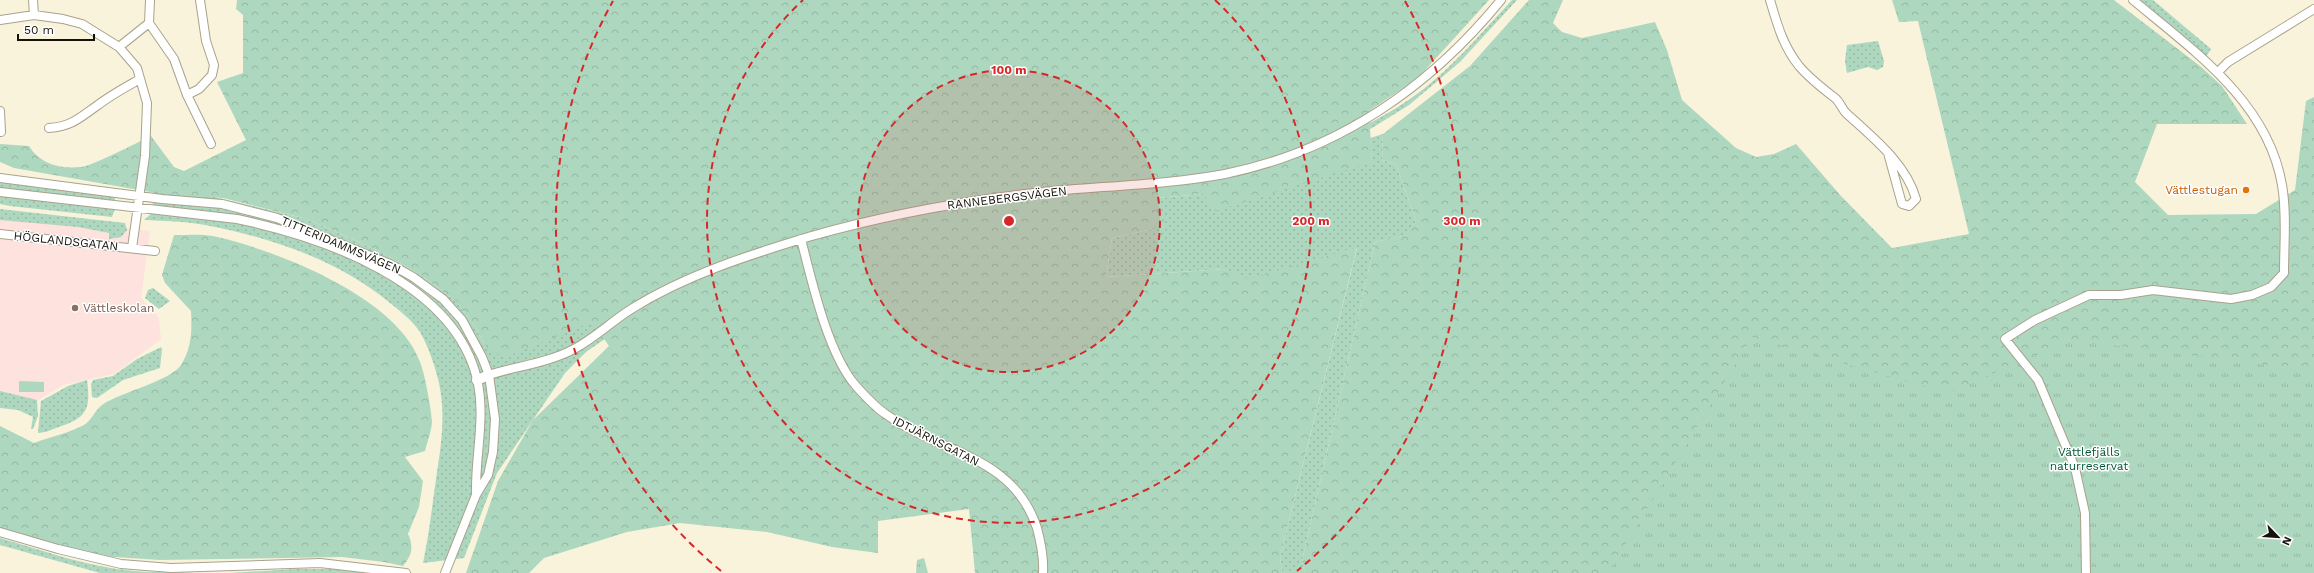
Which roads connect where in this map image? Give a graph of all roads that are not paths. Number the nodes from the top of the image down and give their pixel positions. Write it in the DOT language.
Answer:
graph roads {
  1 [pos="33,0"];
  2 [pos="150,0"];
  3 [pos="200,0"];
  4 [pos="1501,0"];
  5 [pos="1770,0"];
  6 [pos="2133,0"];
  7 [pos="2314,9"];
  8 [pos="34,15"];
  9 [pos="0,20"];
  10 [pos="149,23"];
  11 [pos="119,47"];
  12 [pos="2218,72"];
  13 [pos="140,79"];
  14 [pos="187,95"];
  15 [pos="0,111"];
  16 [pos="49,128"];
  17 [pos="1,132"];
  18 [pos="211,144"];
  19 [pos="1888,153"];
  20 [pos="0,178"];
  21 [pos="0,192"];
  22 [pos="139,196"];
  23 [pos="137,207"];
  24 [pos="0,234"];
  25 [pos="801,240"];
  26 [pos="132,248"];
  27 [pos="155,251"];
  28 [pos="489,375"];
  29 [pos="477,380"];
  30 [pos="476,495"];
  31 [pos="0,532"];
  32 [pos="214,570"];
  33 [pos="406,573"];
  34 [pos="445,573"];
  35 [pos="1043,573"];
  36 [pos="2086,573"];
  1 -- 8 [label="street"];
  2 -- 10 [label="street"];
  3 -- 14 [label="street"];
  4 -- 25 [label="street, RANNEBERGSVÄGEN"];
  5 -- 19 [label="street"];
  6 -- 12 [label="street"];
  7 -- 12 [label="street"];
  8 -- 9 [label="street, HÖGLANDSGATAN"];
  8 -- 11 [label="street, HÖGLANDSGATAN"];
  10 -- 11 [label="street"];
  10 -- 14 [label="street"];
  11 -- 13 [label="street, HÖGLANDSGATAN"];
  12 -- 36 [label="street"];
  13 -- 16 [label="street"];
  13 -- 22 [label="street, HÖGLANDSGATAN"];
  14 -- 18 [label="street"];
  15 -- 17 [label="street"];
  19 -- 19 [label="street"];
  20 -- 22 [label="street, TITTERIDAMMSVÄGEN"];
  21 -- 23 [label="street, TITTERIDAMMSVÄGEN"];
  22 -- 23 [label="street, HÖGLANDSGATAN"];
  22 -- 28 [label="street, TITTERIDAMMSVÄGEN"];
  23 -- 26 [label="street, HÖGLANDSGATAN"];
  23 -- 29 [label="street, TITTERIDAMMSVÄGEN"];
  24 -- 26 [label="street, HÖGLANDSGATAN"];
  25 -- 28 [label="street, RANNEBERGSVÄGEN"];
  25 -- 35 [label="street, IDTJÄRNSGATAN"];
  26 -- 27 [label="street, HÖGLANDSGATAN"];
  28 -- 29 [label="street, RANNEBERGSVÄGEN"];
  28 -- 30 [label="street"];
  29 -- 30 [label="street"];
  30 -- 34 [label="street"];
  31 -- 32 [label="street"];
  32 -- 33 [label="street"];
}
